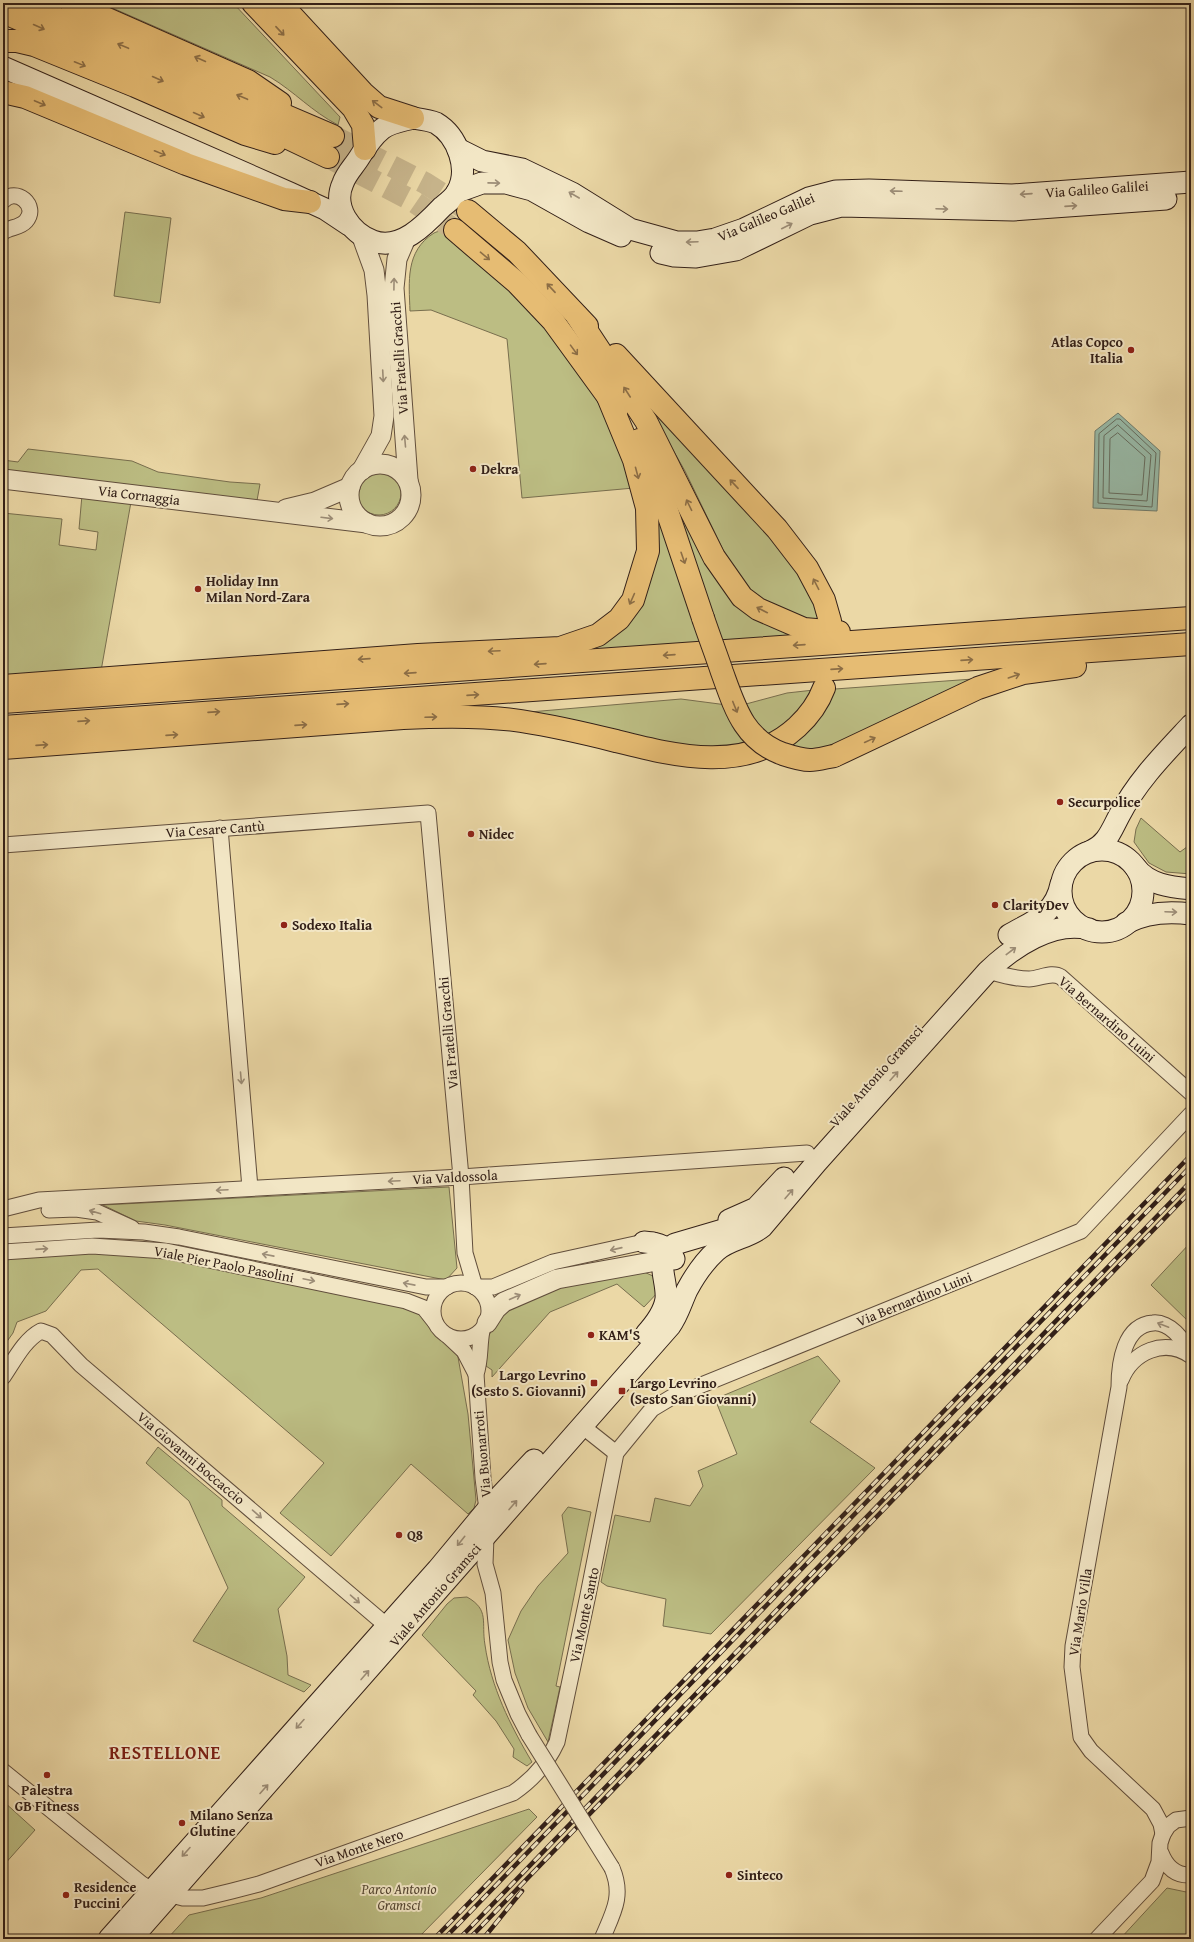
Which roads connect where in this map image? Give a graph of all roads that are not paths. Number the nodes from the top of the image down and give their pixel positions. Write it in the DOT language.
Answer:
graph roads {
  1 [pos="21,3"];
  2 [pos="71,3"];
  3 [pos="253,3"];
  4 [pos="280,3"];
  5 [pos="89,8"];
  6 [pos="3,12"];
  7 [pos="3,41"];
  8 [pos="3,67"];
  9 [pos="3,92"];
  10 [pos="413,118"];
  11 [pos="322,143"];
  12 [pos="458,148"];
  13 [pos="365,149"];
  14 [pos="1191,182"];
  15 [pos="342,184"];
  16 [pos="290,193"];
  17 [pos="1191,197"];
  18 [pos="3,201"];
  19 [pos="310,202"];
  20 [pos="462,202"];
  21 [pos="455,230"];
  22 [pos="356,231"];
  23 [pos="3,232"];
  24 [pos="406,238"];
  25 [pos="577,316"];
  26 [pos="608,397"];
  27 [pos="362,470"];
  28 [pos="3,479"];
  29 [pos="408,480"];
  30 [pos="350,487"];
  31 [pos="275,512"];
  32 [pos="367,523"];
  33 [pos="1189,618"];
  34 [pos="830,620"];
  35 [pos="1191,644"];
  36 [pos="1160,647"];
  37 [pos="3,686"];
  38 [pos="824,688"];
  39 [pos="3,702"];
  40 [pos="1191,725"];
  41 [pos="3,727"];
  42 [pos="1191,740"];
  43 [pos="3,748"];
  44 [pos="428,813"];
  45 [pos="220,828"];
  46 [pos="3,845"];
  47 [pos="1091,851"];
  48 [pos="1134,865"];
  49 [pos="1061,884"];
  50 [pos="1191,889"];
  51 [pos="1191,914"];
  52 [pos="1126,923"];
  53 [pos="1089,929"];
  54 [pos="988,971"];
  55 [pos="1191,1093"];
  56 [pos="1191,1114"];
  57 [pos="807,1153"];
  58 [pos="461,1177"];
  59 [pos="250,1188"];
  60 [pos="102,1197"];
  61 [pos="3,1210"];
  62 [pos="144,1232"];
  63 [pos="3,1236"];
  64 [pos="644,1242"];
  65 [pos="728,1244"];
  66 [pos="3,1252"];
  67 [pos="465,1253"];
  68 [pos="667,1256"];
  69 [pos="450,1286"];
  70 [pos="475,1287"];
  71 [pos="435,1322"];
  72 [pos="670,1326"];
  73 [pos="484,1327"];
  74 [pos="448,1336"];
  75 [pos="1191,1351"];
  76 [pos="1191,1356"];
  77 [pos="476,1374"];
  78 [pos="3,1377"];
  79 [pos="1119,1387"];
  80 [pos="582,1426"];
  81 [pos="616,1453"];
  82 [pos="487,1510"];
  83 [pos="487,1535"];
  84 [pos="387,1626"];
  85 [pos="3,1771"];
  86 [pos="538,1772"];
  87 [pos="1153,1809"];
  88 [pos="1188,1818"];
  89 [pos="1163,1834"];
  90 [pos="1160,1853"];
  91 [pos="1187,1875"];
  92 [pos="1146,1888"];
  93 [pos="161,1893"];
  94 [pos="109,1939"];
  95 [pos="131,1939"];
  96 [pos="602,1939"];
  97 [pos="1097,1939"];
  11 -- 1 [label="highway, one-way"];
  2 -- 5 [label="highway"];
  3 -- 13 [label="highway, one-way"];
  10 -- 4 [label="highway, one-way"];
  11 -- 5 [label="highway, one-way"];
  6 -- 11 [label="highway, one-way"];
  7 -- 11 [label="highway, one-way"];
  8 -- 16 [label="main road"];
  9 -- 19 [label="highway, one-way"];
  10 -- 12 [label="main road"];
  10 -- 13 [label="main road"];
  14 -- 12 [label="main road, Via Galileo Galilei, one-way"];
  12 -- 20 [label="main road"];
  13 -- 15 [label="main road"];
  15 -- 16 [label="main road"];
  15 -- 22 [label="main road"];
  16 -- 19 [label="main road"];
  20 -- 17 [label="main road, Via Galileo Galilei, one-way"];
  18 -- 23 [label="street"];
  19 -- 22 [label="main road"];
  20 -- 24 [label="main road"];
  25 -- 20 [label="highway, one-way"];
  21 -- 26 [label="highway, one-way"];
  22 -- 24 [label="main road"];
  22 -- 27 [label="street, Via Fratelli Gracchi, one-way"];
  29 -- 24 [label="street, Via Fratelli Gracchi, one-way"];
  33 -- 25 [label="highway, one-way"];
  34 -- 25 [label="highway, one-way"];
  26 -- 36 [label="highway, one-way, bridge"];
  26 -- 37 [label="highway, one-way"];
  27 -- 29 [label="street"];
  27 -- 30 [label="street"];
  28 -- 31 [label="street, Via Cornaggia"];
  29 -- 32 [label="street"];
  30 -- 31 [label="street, Via Cornaggia"];
  30 -- 32 [label="street"];
  31 -- 32 [label="street, Via Cornaggia, one-way"];
  33 -- 39 [label="highway, one-way"];
  35 -- 36 [label="highway"];
  41 -- 36 [label="highway, one-way"];
  43 -- 38 [label="highway, one-way"];
  40 -- 47 [label="main road"];
  42 -- 48 [label="main road"];
  44 -- 45 [label="street, Via Cesare Cantù"];
  44 -- 58 [label="street, Via Fratelli Gracchi"];
  45 -- 46 [label="street, Via Cesare Cantù"];
  45 -- 59 [label="street, one-way"];
  47 -- 48 [label="main road"];
  47 -- 49 [label="main road"];
  48 -- 50 [label="main road"];
  48 -- 52 [label="main road"];
  49 -- 53 [label="main road"];
  49 -- 57 [label="main road, Viale Antonio Gramsci"];
  52 -- 51 [label="main road, one-way"];
  52 -- 53 [label="main road"];
  54 -- 53 [label="main road, Viale Antonio Gramsci, one-way"];
  54 -- 55 [label="street, Via Bernardino Luini"];
  65 -- 54 [label="main road, Viale Antonio Gramsci, one-way"];
  56 -- 81 [label="street, Via Bernardino Luini"];
  57 -- 58 [label="street, Via Valdossola"];
  57 -- 68 [label="main road, Viale Antonio Gramsci"];
  58 -- 59 [label="street, Via Valdossola, one-way"];
  58 -- 67 [label="street, Via Fratelli Gracchi"];
  59 -- 60 [label="street, Via Valdossola, one-way"];
  60 -- 61 [label="street, Viale Pier Paolo Pasolini"];
  62 -- 61 [label="street, Viale Pier Paolo Pasolini, one-way"];
  62 -- 63 [label="street, Viale Pier Paolo Pasolini"];
  69 -- 62 [label="street, Viale Pier Paolo Pasolini, one-way"];
  64 -- 68 [label="main road"];
  64 -- 70 [label="street, one-way"];
  65 -- 68 [label="main road, Viale Antonio Gramsci"];
  65 -- 72 [label="main road, Viale Antonio Gramsci"];
  66 -- 71 [label="street, Viale Pier Paolo Pasolini, one-way"];
  67 -- 69 [label="street, Via Fratelli Gracchi"];
  67 -- 70 [label="street, Via Fratelli Gracchi"];
  68 -- 72 [label="main road"];
  73 -- 68 [label="street, one-way"];
  68 -- 82 [label="main road, Viale Antonio Gramsci"];
  69 -- 70 [label="street"];
  69 -- 71 [label="street"];
  70 -- 73 [label="street"];
  71 -- 74 [label="street"];
  72 -- 80 [label="main road, Viale Antonio Gramsci"];
  73 -- 74 [label="street"];
  73 -- 77 [label="street, Via Buonarroti"];
  74 -- 77 [label="street, Via Buonarroti"];
  75 -- 79 [label="street, Via Mario Villa, one-way"];
  76 -- 79 [label="street, Via Mario Villa"];
  77 -- 82 [label="street, Via Buonarroti"];
  78 -- 84 [label="street, Via Giovanni Boccaccio, one-way"];
  79 -- 87 [label="street, Via Mario Villa"];
  80 -- 81 [label="street"];
  83 -- 80 [label="main road, Viale Antonio Gramsci, one-way"];
  81 -- 86 [label="street, Via Monte Santo"];
  82 -- 83 [label="street, Via Buonarroti"];
  82 -- 84 [label="main road, Viale Antonio Gramsci, one-way"];
  93 -- 83 [label="main road, Viale Antonio Gramsci, one-way"];
  83 -- 96 [label="street, Via Buonarroti, bridge"];
  84 -- 93 [label="main road, Viale Antonio Gramsci, one-way"];
  85 -- 93 [label="street"];
  86 -- 93 [label="street, Via Monte Nero"];
  87 -- 88 [label="street, Via Mario Villa"];
  87 -- 89 [label="street, Via Mario Villa"];
  88 -- 89 [label="street"];
  89 -- 90 [label="street"];
  90 -- 91 [label="street"];
  90 -- 92 [label="street"];
  91 -- 92 [label="street"];
  92 -- 97 [label="street"];
  93 -- 94 [label="main road, Viale Antonio Gramsci"];
  93 -- 95 [label="main road, Viale Antonio Gramsci"];
}
